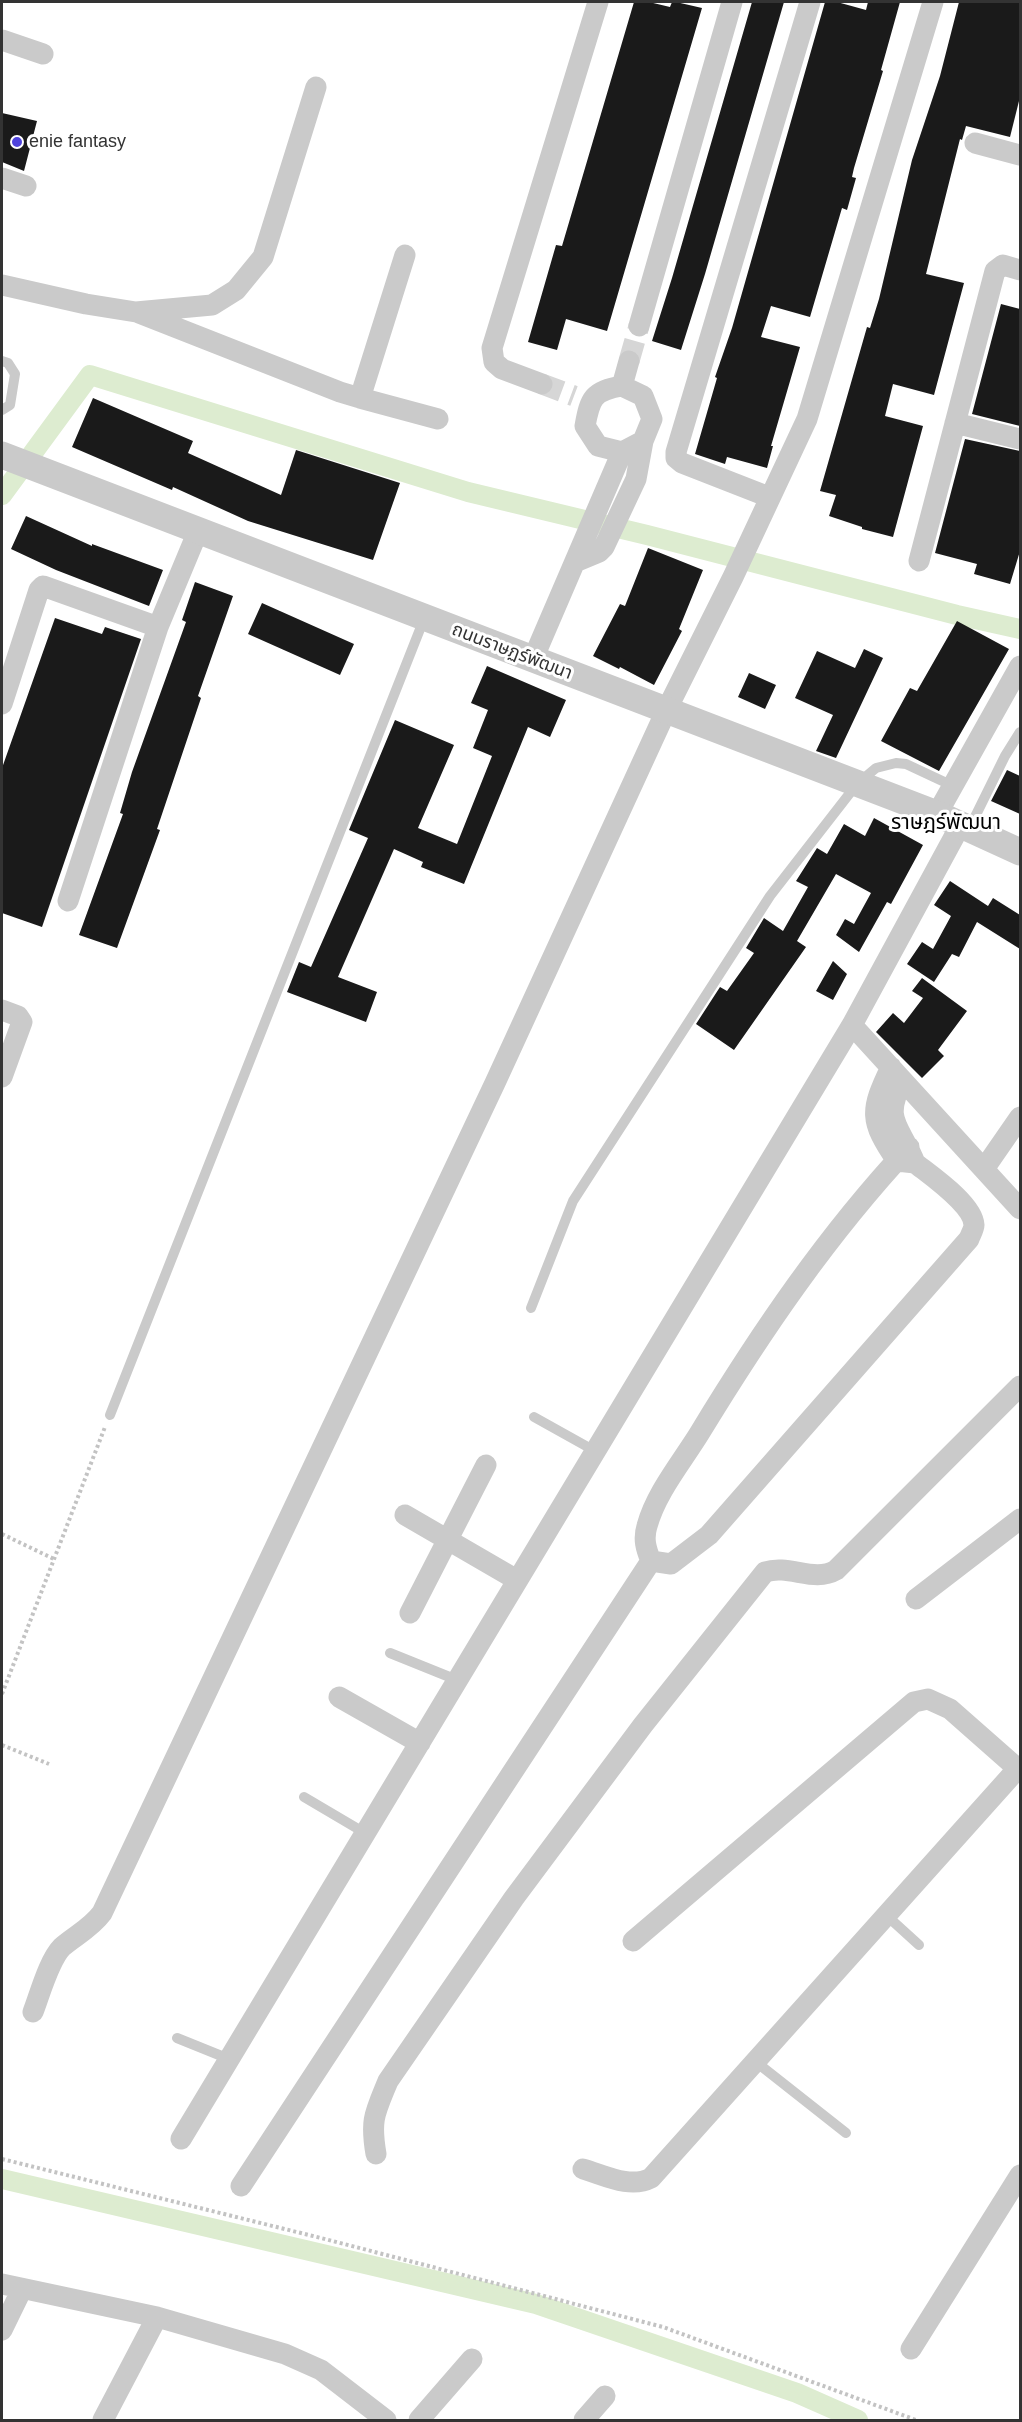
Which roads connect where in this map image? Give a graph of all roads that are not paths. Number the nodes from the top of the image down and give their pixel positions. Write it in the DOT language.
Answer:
graph roads {
  1 [pos="598,2"];
  2 [pos="732,2"];
  3 [pos="810,2"];
  4 [pos="933,2"];
  5 [pos="2,40"];
  6 [pos="43,54"];
  7 [pos="316,87"];
  8 [pos="975,143"];
  9 [pos="1020,155"];
  10 [pos="2,178"];
  11 [pos="26,186"];
  12 [pos="405,255"];
  13 [pos="1020,270"];
  14 [pos="2,285"];
  15 [pos="136,312"];
  16 [pos="639,326"];
  17 [pos="2,361"];
  18 [pos="629,361"];
  19 [pos="542,384"];
  20 [pos="622,386"];
  21 [pos="360,398"];
  22 [pos="2,410"];
  23 [pos="438,419"];
  24 [pos="955,423"];
  25 [pos="1020,439"];
  26 [pos="643,441"];
  27 [pos="622,452"];
  28 [pos="2,455"];
  29 [pos="769,497"];
  30 [pos="198,531"];
  31 [pos="578,555"];
  32 [pos="919,561"];
  33 [pos="424,619"];
  34 [pos="158,627"];
  35 [pos="533,659"];
  36 [pos="1020,666"];
  37 [pos="2,704"];
  38 [pos="666,711"];
  39 [pos="1020,732"];
  40 [pos="857,784"];
  41 [pos="953,786"];
  42 [pos="955,824"];
  43 [pos="1020,852"];
  44 [pos="68,901"];
  45 [pos="2,1010"];
  46 [pos="852,1025"];
  47 [pos="897,1074"];
  48 [pos="2,1077"];
  49 [pos="1020,1117"];
  50 [pos="907,1157"];
  51 [pos="984,1169"];
  52 [pos="1020,1209"];
  53 [pos="531,1308"];
  54 [pos="1020,1386"];
  55 [pos="110,1415"];
  56 [pos="534,1417"];
  57 [pos="595,1451"];
  58 [pos="486,1465"];
  59 [pos="405,1515"];
  60 [pos="1020,1519"];
  61 [pos="449,1540"];
  62 [pos="651,1561"];
  63 [pos="517,1580"];
  64 [pos="916,1599"];
  65 [pos="410,1613"];
  66 [pos="390,1653"];
  67 [pos="457,1680"];
  68 [pos="339,1696"];
  69 [pos="420,1743"];
  70 [pos="1019,1767"];
  71 [pos="304,1797"];
  72 [pos="365,1833"];
  73 [pos="886,1915"];
  74 [pos="633,1941"];
  75 [pos="919,1945"];
  76 [pos="33,2012"];
  77 [pos="177,2038"];
  78 [pos="230,2059"];
  79 [pos="756,2062"];
  80 [pos="846,2133"];
  81 [pos="181,2139"];
  82 [pos="376,2154"];
  83 [pos="583,2169"];
  84 [pos="1020,2175"];
  85 [pos="241,2186"];
  86 [pos="2,2284"];
  87 [pos="22,2289"];
  88 [pos="157,2318"];
  89 [pos="2,2330"];
  90 [pos="911,2349"];
  91 [pos="472,2359"];
  92 [pos="606,2396"];
  93 [pos="103,2421"];
  94 [pos="386,2421"];
  95 [pos="419,2421"];
  96 [pos="584,2421"];
  1 -- 19 [label="street"];
  2 -- 16 [label="street"];
  3 -- 29 [label="street"];
  4 -- 29 [label="street"];
  5 -- 6 [label="street"];
  7 -- 15 [label="street"];
  8 -- 9 [label="street"];
  10 -- 11 [label="street"];
  12 -- 21 [label="street"];
  13 -- 24 [label="street"];
  14 -- 15 [label="street"];
  15 -- 21 [label="street"];
  17 -- 22 [label="lane"];
  18 -- 20 [label="street"];
  20 -- 26 [label="street"];
  20 -- 27 [label="street"];
  21 -- 23 [label="street"];
  24 -- 25 [label="street"];
  24 -- 32 [label="street"];
  26 -- 27 [label="street"];
  26 -- 31 [label="street"];
  27 -- 31 [label="street"];
  28 -- 30 [label="street, ถนนราษฏร์พัฒนา"];
  29 -- 38 [label="street"];
  30 -- 33 [label="street, ถนนราษฏร์พัฒนา"];
  30 -- 34 [label="street"];
  31 -- 35 [label="street"];
  33 -- 35 [label="street, ถนนราษฏร์พัฒนา"];
  33 -- 55 [label="lane"];
  34 -- 37 [label="street"];
  34 -- 44 [label="street"];
  35 -- 38 [label="street, ถนนราษฏร์พัฒนา"];
  36 -- 41 [label="street"];
  38 -- 40 [label="street, ถนนราษฏร์พัฒนา"];
  38 -- 76 [label="street"];
  39 -- 42 [label="lane"];
  40 -- 41 [label="lane"];
  40 -- 42 [label="street, ถนนราษฏร์พัฒนา"];
  40 -- 53 [label="lane"];
  41 -- 42 [label="street"];
  42 -- 43 [label="street, ถนนราษฏร์พัฒนา"];
  42 -- 46 [label="street"];
  45 -- 48 [label="street"];
  46 -- 47 [label="street"];
  46 -- 57 [label="street"];
  47 -- 50 [label="street"];
  47 -- 51 [label="street"];
  49 -- 51 [label="street"];
  50 -- 62 [label="street"];
  50 -- 62 [label="street"];
  51 -- 52 [label="street"];
  54 -- 82 [label="street"];
  56 -- 57 [label="lane"];
  57 -- 63 [label="street"];
  58 -- 61 [label="street"];
  59 -- 61 [label="street"];
  60 -- 64 [label="street"];
  61 -- 63 [label="street"];
  61 -- 65 [label="street"];
  62 -- 85 [label="street"];
  63 -- 67 [label="street"];
  66 -- 67 [label="lane"];
  67 -- 69 [label="street"];
  68 -- 69 [label="street"];
  69 -- 72 [label="street"];
  70 -- 73 [label="street"];
  70 -- 74 [label="street"];
  71 -- 72 [label="lane"];
  72 -- 78 [label="street"];
  73 -- 75 [label="lane"];
  73 -- 79 [label="street"];
  77 -- 78 [label="lane"];
  78 -- 81 [label="street"];
  79 -- 80 [label="lane"];
  79 -- 83 [label="street"];
  84 -- 90 [label="street"];
  86 -- 87 [label="street"];
  87 -- 88 [label="street"];
  87 -- 89 [label="street"];
  88 -- 93 [label="street"];
  88 -- 94 [label="street"];
  91 -- 95 [label="street"];
  92 -- 96 [label="street"];
}
